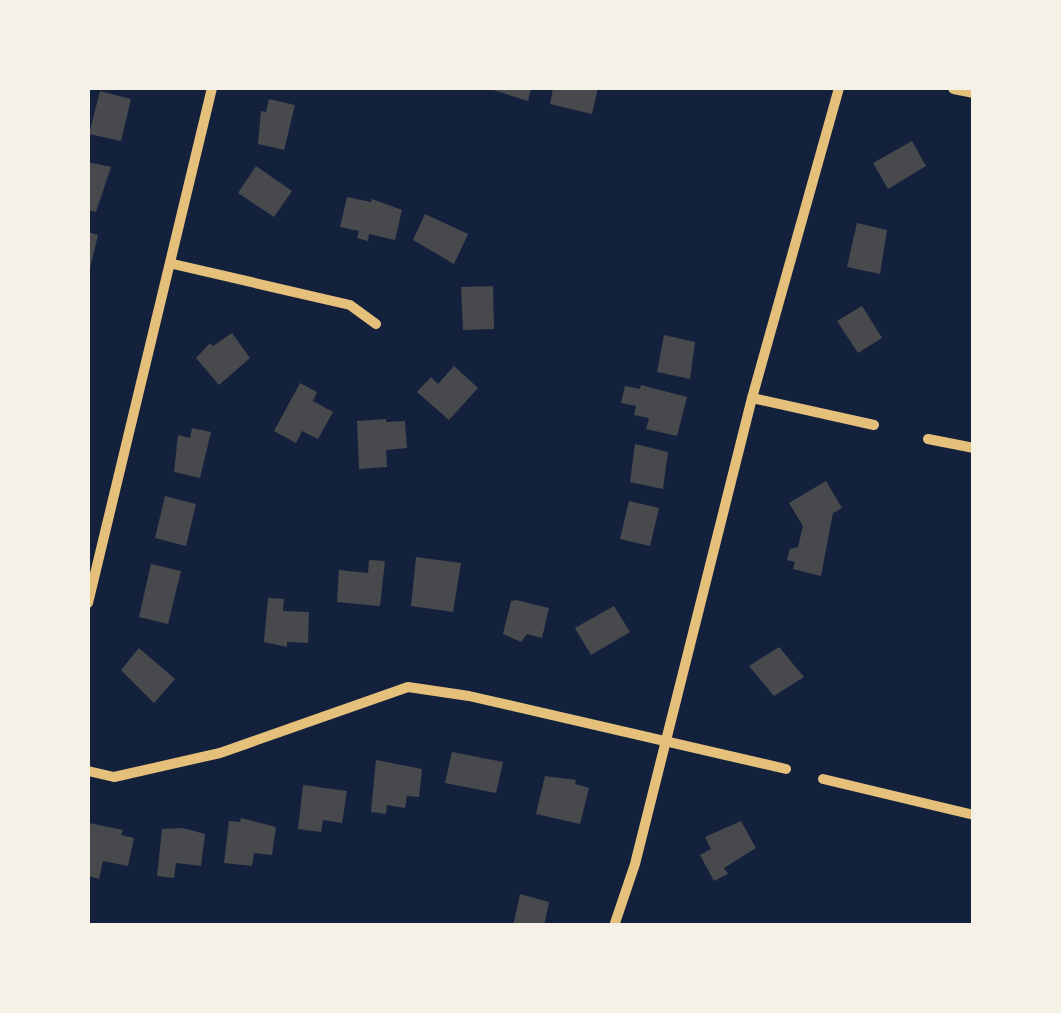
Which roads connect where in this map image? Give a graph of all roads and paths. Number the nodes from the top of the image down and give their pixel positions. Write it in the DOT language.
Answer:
graph roads {
  1 [pos="212,88"];
  2 [pos="839,88"];
  3 [pos="954,88"];
  4 [pos="974,92"];
  5 [pos="172,264"];
  6 [pos="376,324"];
  7 [pos="752,398"];
  8 [pos="874,425"];
  9 [pos="928,438"];
  10 [pos="974,448"];
  11 [pos="88,604"];
  12 [pos="668,740"];
  13 [pos="786,769"];
  14 [pos="88,771"];
  15 [pos="823,778"];
  16 [pos="974,815"];
  17 [pos="614,926"];
  1 -- 5 [label="street"];
  2 -- 7 [label="street"];
  3 -- 4 [label="street"];
  5 -- 6 [label="street"];
  5 -- 11 [label="street"];
  7 -- 8 [label="street"];
  7 -- 12 [label="street"];
  9 -- 10 [label="street"];
  12 -- 13 [label="street"];
  12 -- 14 [label="street"];
  12 -- 17 [label="street"];
  15 -- 16 [label="street"];
}
